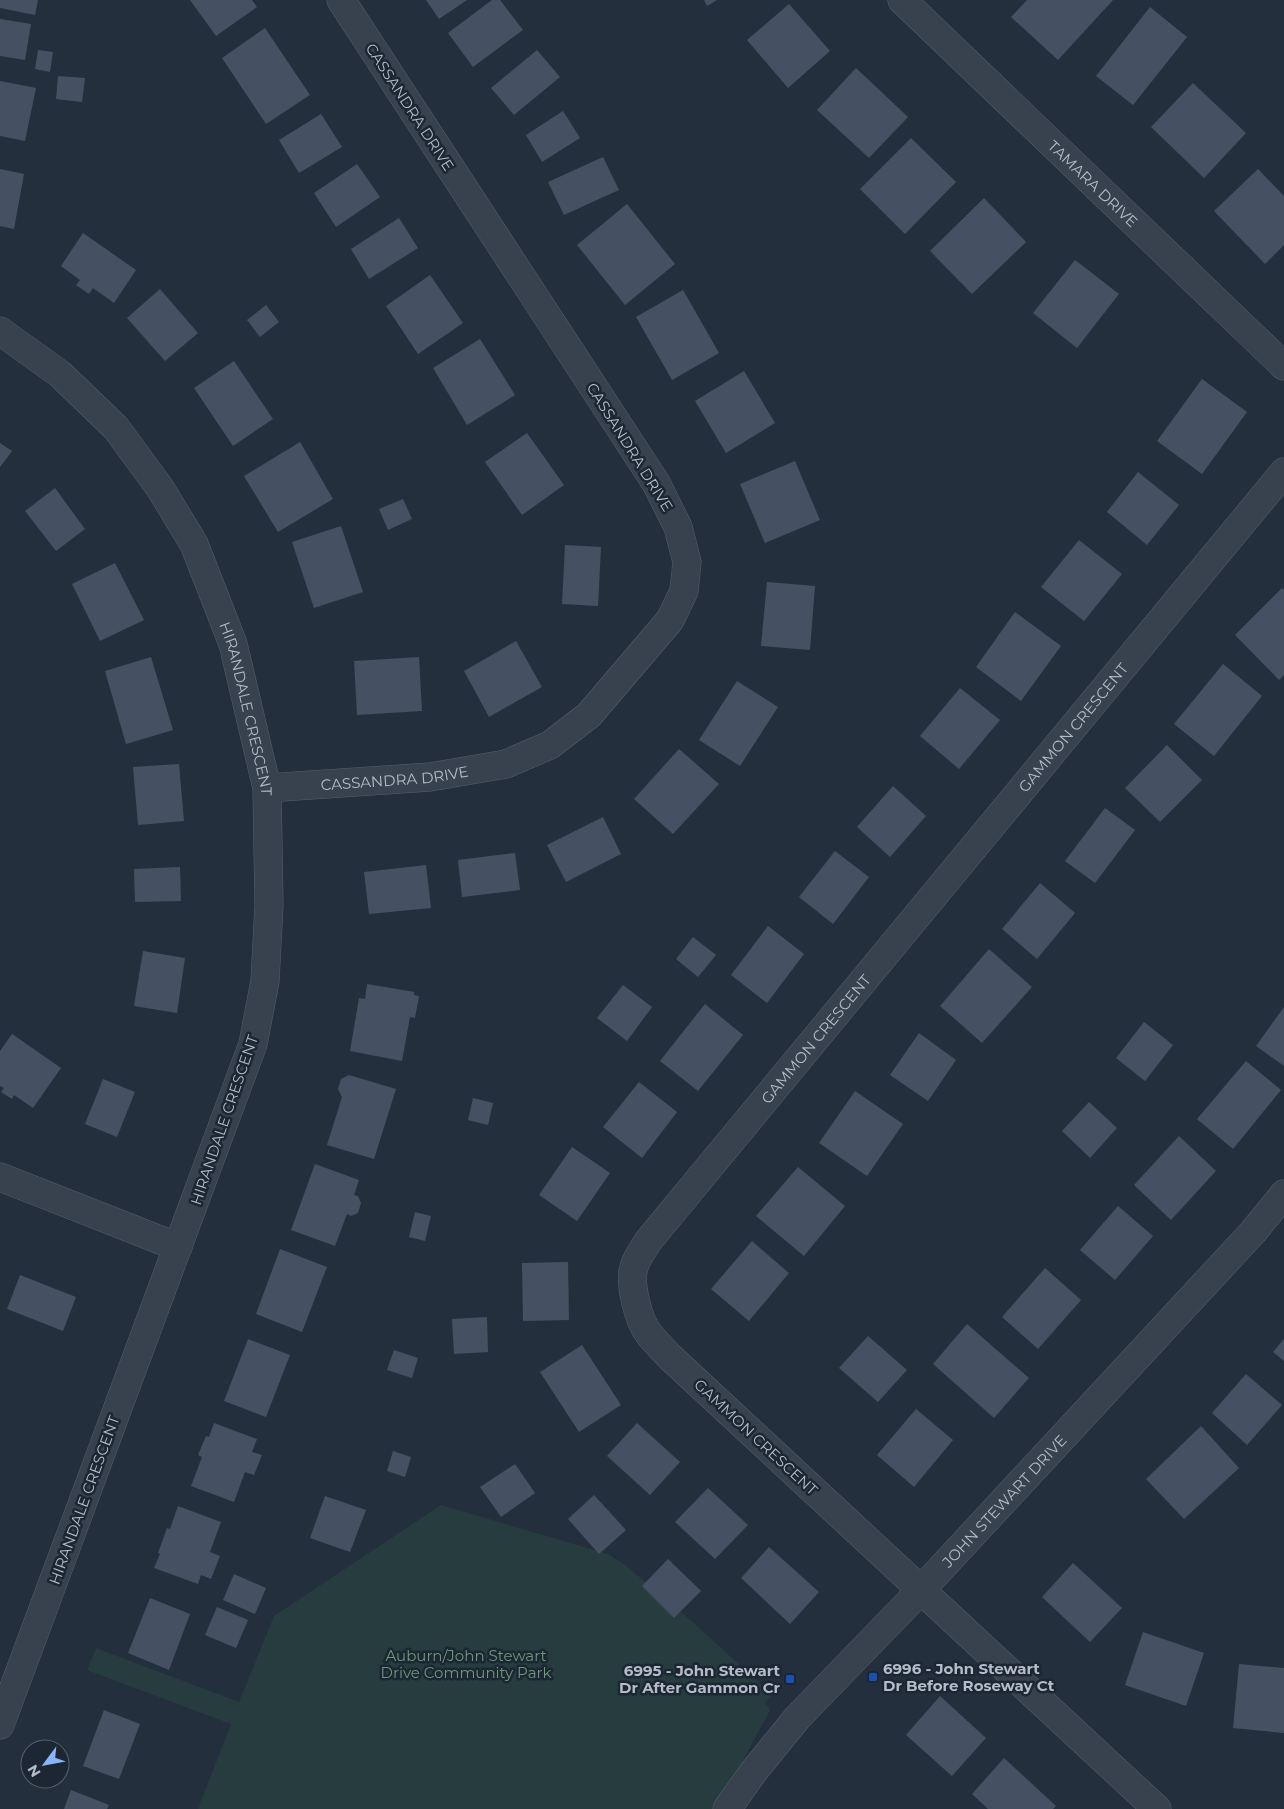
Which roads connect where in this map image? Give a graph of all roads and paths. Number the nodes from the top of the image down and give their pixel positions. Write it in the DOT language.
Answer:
graph roads {
  1 [pos="340,0"];
  2 [pos="902,0"];
  3 [pos="0,331"];
  4 [pos="1284,366"];
  5 [pos="1284,472"];
  6 [pos="267,788"];
  7 [pos="0,1177"];
  8 [pos="1284,1194"];
  9 [pos="178,1248"];
  10 [pos="921,1590"];
  11 [pos="8,1680"];
  12 [pos="0,1725"];
  13 [pos="727,1809"];
  14 [pos="1157,1809"];
  1 -- 6 [label="street, CASSANDRA DRIVE"];
  2 -- 4 [label="street, TAMARA DRIVE"];
  3 -- 6 [label="street, HIRANDALE CRESCENT"];
  5 -- 10 [label="street, GAMMON CRESCENT"];
  6 -- 9 [label="street, HIRANDALE CRESCENT"];
  7 -- 9 [label="street"];
  8 -- 10 [label="street, JOHN STEWART DRIVE"];
  9 -- 11 [label="street, HIRANDALE CRESCENT"];
  10 -- 13 [label="street, JOHN STEWART DRIVE"];
  10 -- 14 [label="street, GAMMON CRESCENT"];
  11 -- 12 [label="street, HIRANDALE CRESCENT"];
}
